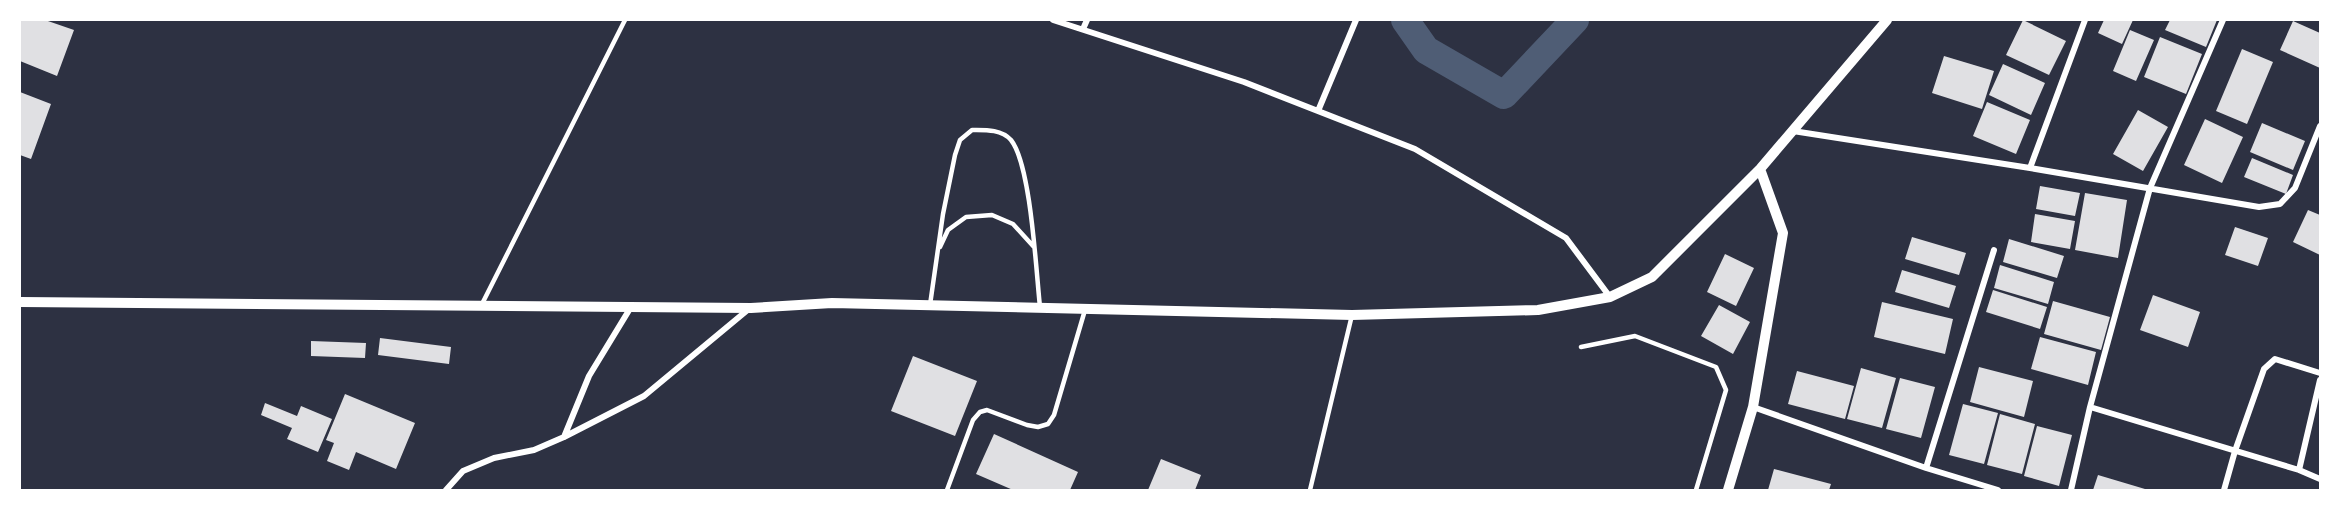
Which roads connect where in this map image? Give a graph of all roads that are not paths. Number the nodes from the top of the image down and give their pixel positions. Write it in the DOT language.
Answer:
graph roads {
  1 [pos="626,20"];
  2 [pos="1053,20"];
  3 [pos="1088,20"];
  4 [pos="1356,20"];
  5 [pos="1887,20"];
  6 [pos="2085,20"];
  7 [pos="2223,20"];
  8 [pos="1083,30"];
  9 [pos="1318,111"];
  10 [pos="2320,126"];
  11 [pos="1794,131"];
  12 [pos="2030,168"];
  13 [pos="1760,169"];
  14 [pos="2150,188"];
  15 [pos="1034,247"];
  16 [pos="1994,250"];
  17 [pos="938,252"];
  18 [pos="1610,297"];
  19 [pos="20,302"];
  20 [pos="930,305"];
  21 [pos="481,306"];
  22 [pos="631,307"];
  23 [pos="1040,307"];
  24 [pos="751,308"];
  25 [pos="1085,308"];
  26 [pos="1352,315"];
  27 [pos="1581,347"];
  28 [pos="2320,373"];
  29 [pos="2320,380"];
  30 [pos="1753,407"];
  31 [pos="2090,407"];
  32 [pos="564,438"];
  33 [pos="2235,451"];
  34 [pos="1926,468"];
  35 [pos="2299,470"];
  36 [pos="2320,479"];
  37 [pos="446,490"];
  38 [pos="947,490"];
  39 [pos="1310,490"];
  40 [pos="1696,490"];
  41 [pos="1728,490"];
  42 [pos="1998,490"];
  43 [pos="2071,490"];
  44 [pos="2224,490"];
  1 -- 21 [label="lane"];
  2 -- 8 [label="street"];
  3 -- 8 [label="street"];
  4 -- 9 [label="street"];
  5 -- 11 [label="street"];
  6 -- 12 [label="street"];
  7 -- 14 [label="street"];
  8 -- 9 [label="street"];
  9 -- 18 [label="street"];
  10 -- 14 [label="street"];
  11 -- 12 [label="street"];
  11 -- 13 [label="street"];
  12 -- 14 [label="street"];
  13 -- 18 [label="street"];
  13 -- 30 [label="street"];
  14 -- 31 [label="street"];
  15 -- 17 [label="lane"];
  15 -- 17 [label="lane"];
  15 -- 23 [label="lane"];
  16 -- 34 [label="street"];
  17 -- 20 [label="lane"];
  18 -- 26 [label="street"];
  19 -- 21 [label="street"];
  20 -- 23 [label="street"];
  20 -- 24 [label="street"];
  21 -- 22 [label="street"];
  22 -- 24 [label="street"];
  22 -- 32 [label="street"];
  23 -- 25 [label="street"];
  24 -- 32 [label="street"];
  25 -- 26 [label="street"];
  25 -- 38 [label="lane"];
  26 -- 39 [label="lane"];
  27 -- 40 [label="lane"];
  28 -- 33 [label="street"];
  29 -- 35 [label="street"];
  30 -- 34 [label="street"];
  30 -- 41 [label="street"];
  31 -- 33 [label="street"];
  31 -- 43 [label="street"];
  32 -- 37 [label="street"];
  33 -- 35 [label="street"];
  33 -- 44 [label="street"];
  34 -- 42 [label="street"];
  35 -- 36 [label="street"];
}
